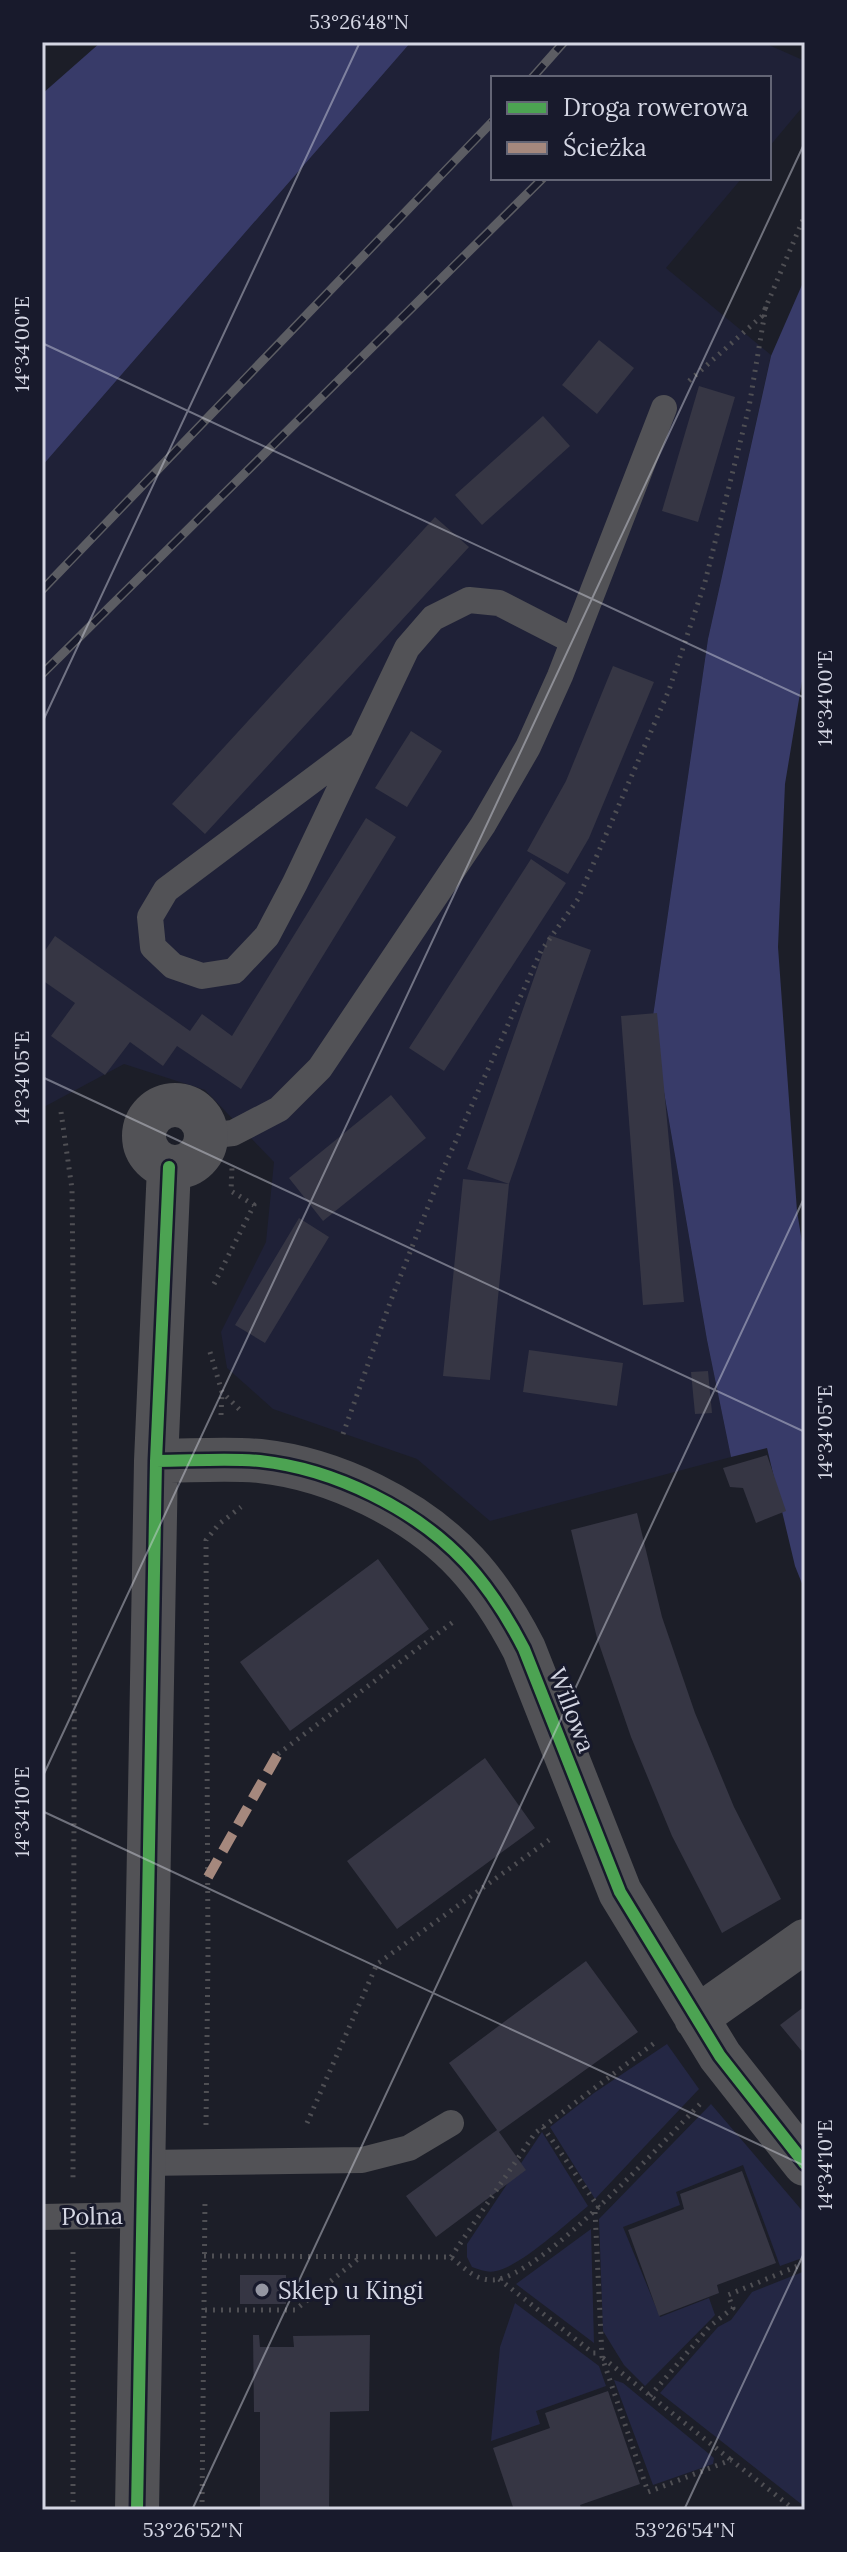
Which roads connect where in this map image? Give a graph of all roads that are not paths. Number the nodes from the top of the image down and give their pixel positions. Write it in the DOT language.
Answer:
graph roads {
  1 [pos="664,408"];
  2 [pos="573,641"];
  3 [pos="361,744"];
  4 [pos="206,1136"];
  5 [pos="169,1167"];
  6 [pos="156,1461"];
  7 [pos="805,1941"];
  8 [pos="696,2018"];
  9 [pos="451,2123"];
  10 [pos="143,2163"];
  11 [pos="805,2164"];
  12 [pos="142,2215"];
  13 [pos="42,2217"];
  14 [pos="137,2510"];
  1 -- 2 [label="lane"];
  2 -- 3 [label="lane"];
  2 -- 4 [label="lane"];
  3 -- 3 [label="lane"];
  4 -- 5 [label="street"];
  4 -- 5 [label="street"];
  5 -- 6 [label="street"];
  6 -- 8 [label="street, Willowa"];
  6 -- 10 [label="street"];
  7 -- 8 [label="street"];
  8 -- 11 [label="street, Willowa"];
  9 -- 10 [label="lane"];
  10 -- 12 [label="street"];
  12 -- 13 [label="lane, Polna"];
  12 -- 14 [label="street"];
}
